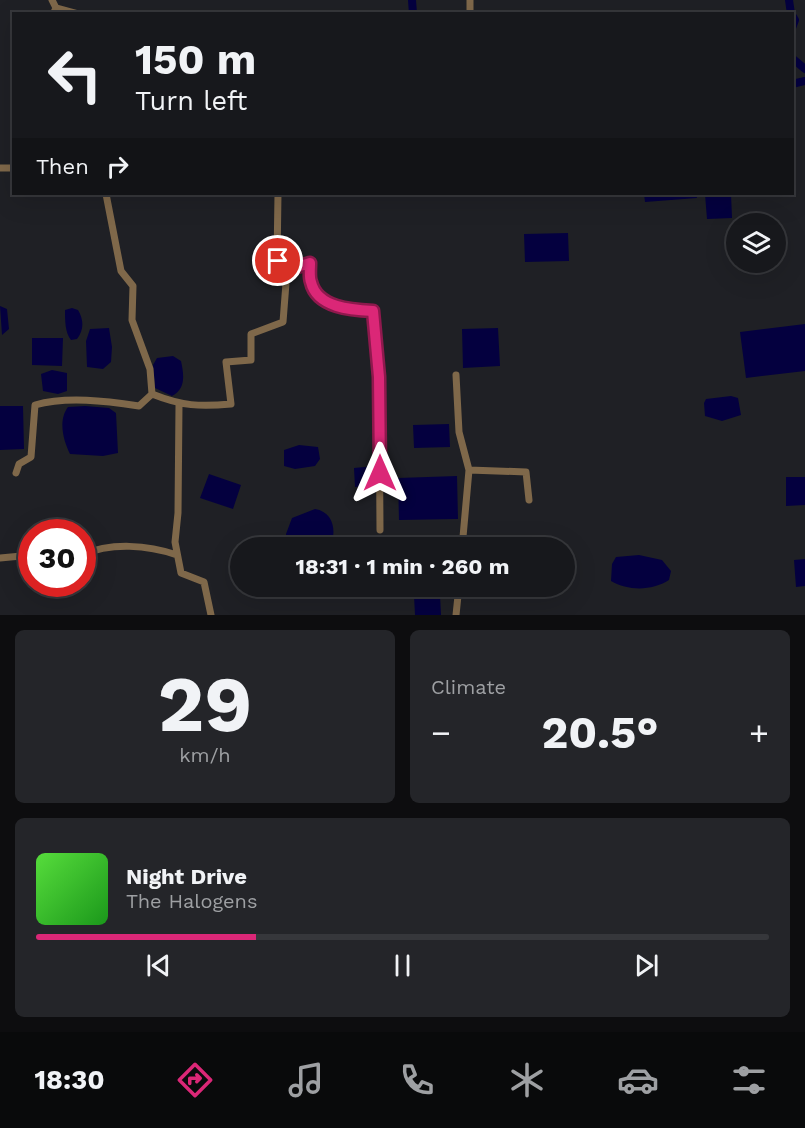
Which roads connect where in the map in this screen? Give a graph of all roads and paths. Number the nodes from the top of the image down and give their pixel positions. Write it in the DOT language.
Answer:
graph roads {
  1 [pos="52,0"];
  2 [pos="55,11"];
  3 [pos="106,195"];
  4 [pos="278,195"];
  5 [pos="287,270"];
  6 [pos="456,375"];
  7 [pos="152,394"];
  8 [pos="179,405"];
  9 [pos="470,470"];
  10 [pos="16,473"];
  11 [pos="529,500"];
  12 [pos="380,530"];
  13 [pos="463,537"];
  14 [pos="96,549"];
  15 [pos="177,555"];
  16 [pos="18,556"];
  17 [pos="0,558"];
  18 [pos="458,597"];
  19 [pos="211,615"];
  20 [pos="456,615"];
  1 -- 2 [label="street"];
  3 -- 7 [label="street"];
  4 -- 5 [label="street"];
  5 -- 8 [label="street"];
  5 -- 12 [label="street"];
  6 -- 9 [label="street"];
  7 -- 8 [label="street"];
  7 -- 10 [label="street"];
  8 -- 15 [label="street"];
  9 -- 11 [label="street"];
  9 -- 13 [label="street"];
  14 -- 15 [label="street"];
  15 -- 19 [label="street"];
  16 -- 17 [label="street"];
  18 -- 20 [label="street"];
}
